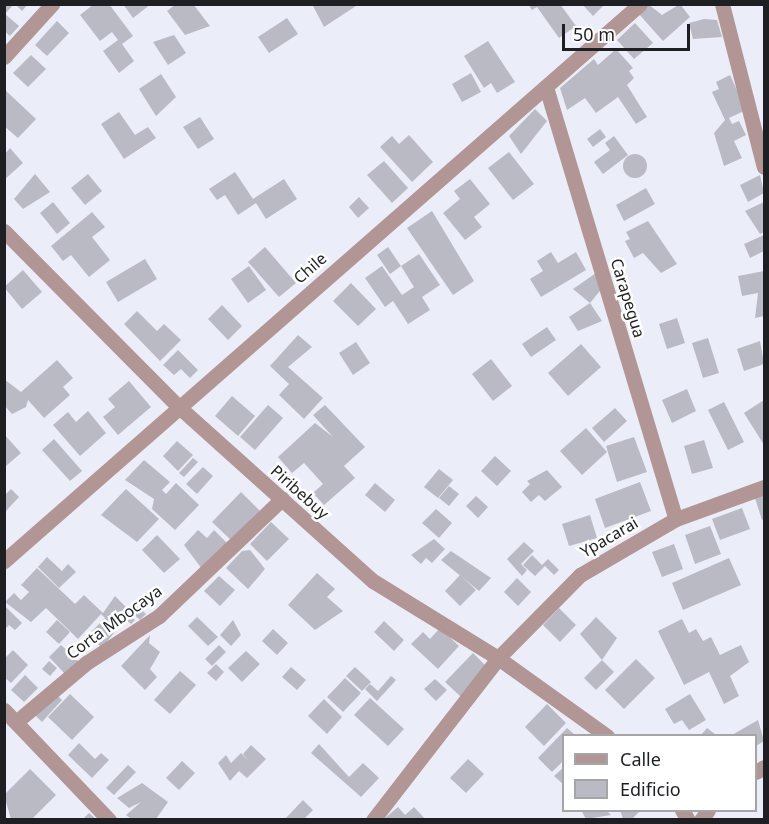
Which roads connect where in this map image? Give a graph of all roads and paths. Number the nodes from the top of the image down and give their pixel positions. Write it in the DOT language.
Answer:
graph roads {
  1 [pos="52,4"];
  2 [pos="640,4"];
  3 [pos="722,4"];
  4 [pos="4,57"];
  5 [pos="546,87"];
  6 [pos="765,167"];
  7 [pos="4,231"];
  8 [pos="179,407"];
  9 [pos="765,487"];
  10 [pos="282,499"];
  11 [pos="676,519"];
  12 [pos="4,561"];
  13 [pos="498,658"];
  14 [pos="4,710"];
  15 [pos="16,722"];
  16 [pos="606,734"];
  17 [pos="109,819"];
  18 [pos="373,819"];
  1 -- 4 [label="street"];
  2 -- 5 [label="street, Chile"];
  3 -- 6 [label="street"];
  5 -- 8 [label="street, Chile"];
  5 -- 11 [label="street, Carapegua"];
  7 -- 8 [label="street, Piribebuy"];
  8 -- 10 [label="street, Piribebuy"];
  8 -- 12 [label="street, Chile"];
  9 -- 11 [label="street, Ypacarai"];
  10 -- 13 [label="street, Piribebuy"];
  10 -- 15 [label="street, Corta Mbocaya"];
  11 -- 13 [label="street, Ypacarai"];
  13 -- 16 [label="street, Piribebuy"];
  13 -- 18 [label="street, Ypacarai"];
  14 -- 15 [label="street"];
  15 -- 17 [label="street"];
}
